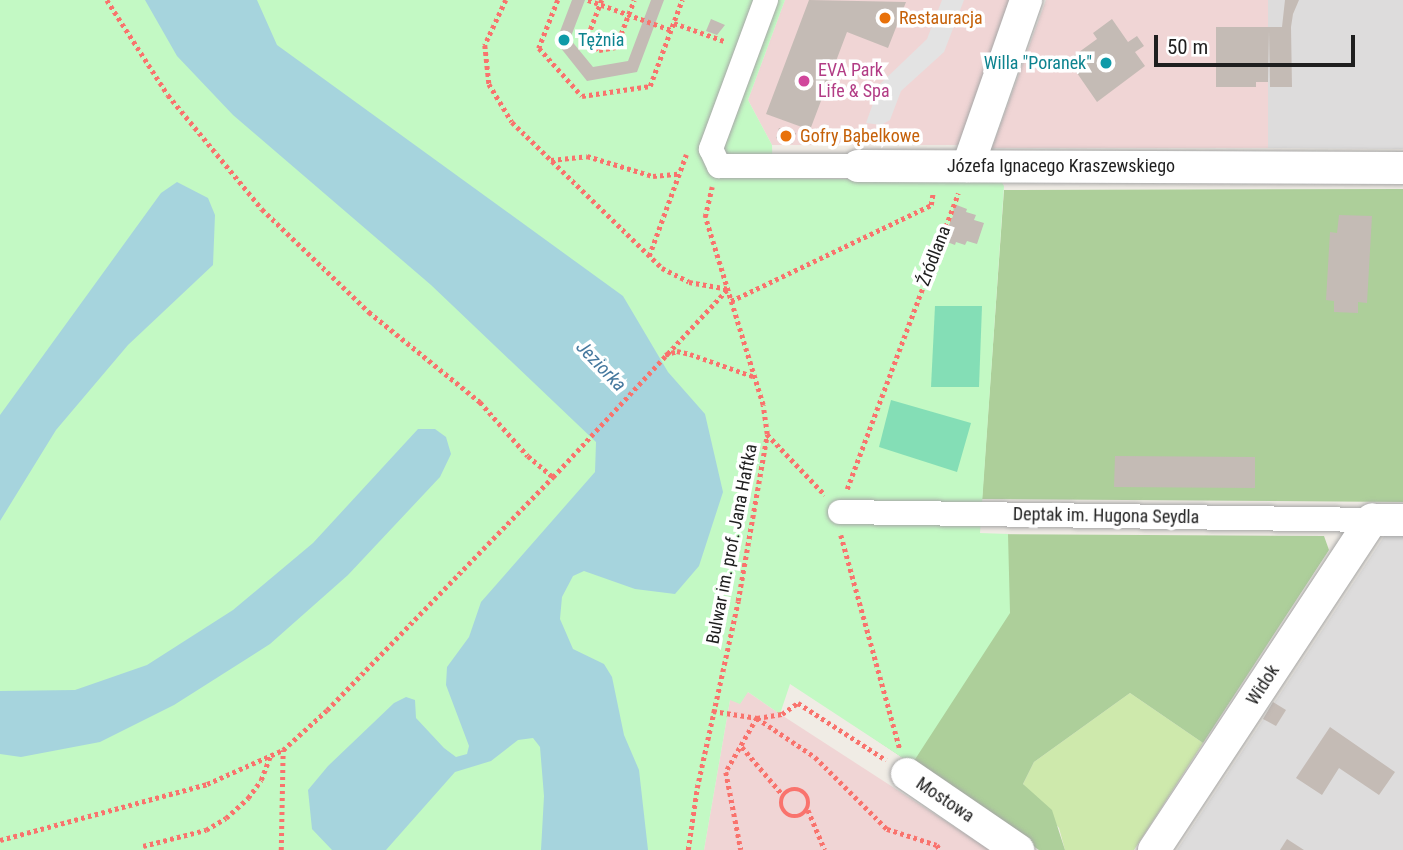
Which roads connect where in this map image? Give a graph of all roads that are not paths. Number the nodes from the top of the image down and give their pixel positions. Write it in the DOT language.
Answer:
graph roads {
  1 [pos="766,0"];
  2 [pos="1026,0"];
  3 [pos="858,166"];
  4 [pos="968,166"];
  5 [pos="1403,168"];
  6 [pos="839,512"];
  7 [pos="1372,520"];
  8 [pos="1403,520"];
  9 [pos="907,774"];
  10 [pos="1018,850"];
  11 [pos="1154,850"];
  1 -- 3 [label="street, Józefa Ignacego Kraszewskiego"];
  2 -- 4 [label="street"];
  3 -- 4 [label="street, Józefa Ignacego Kraszewskiego"];
  4 -- 5 [label="street, Józefa Ignacego Kraszewskiego"];
  6 -- 7 [label="street, Deptak im. Hugona Seydla"];
  7 -- 8 [label="street"];
  7 -- 11 [label="street, Widok"];
  9 -- 10 [label="street, Mostowa"];
}
